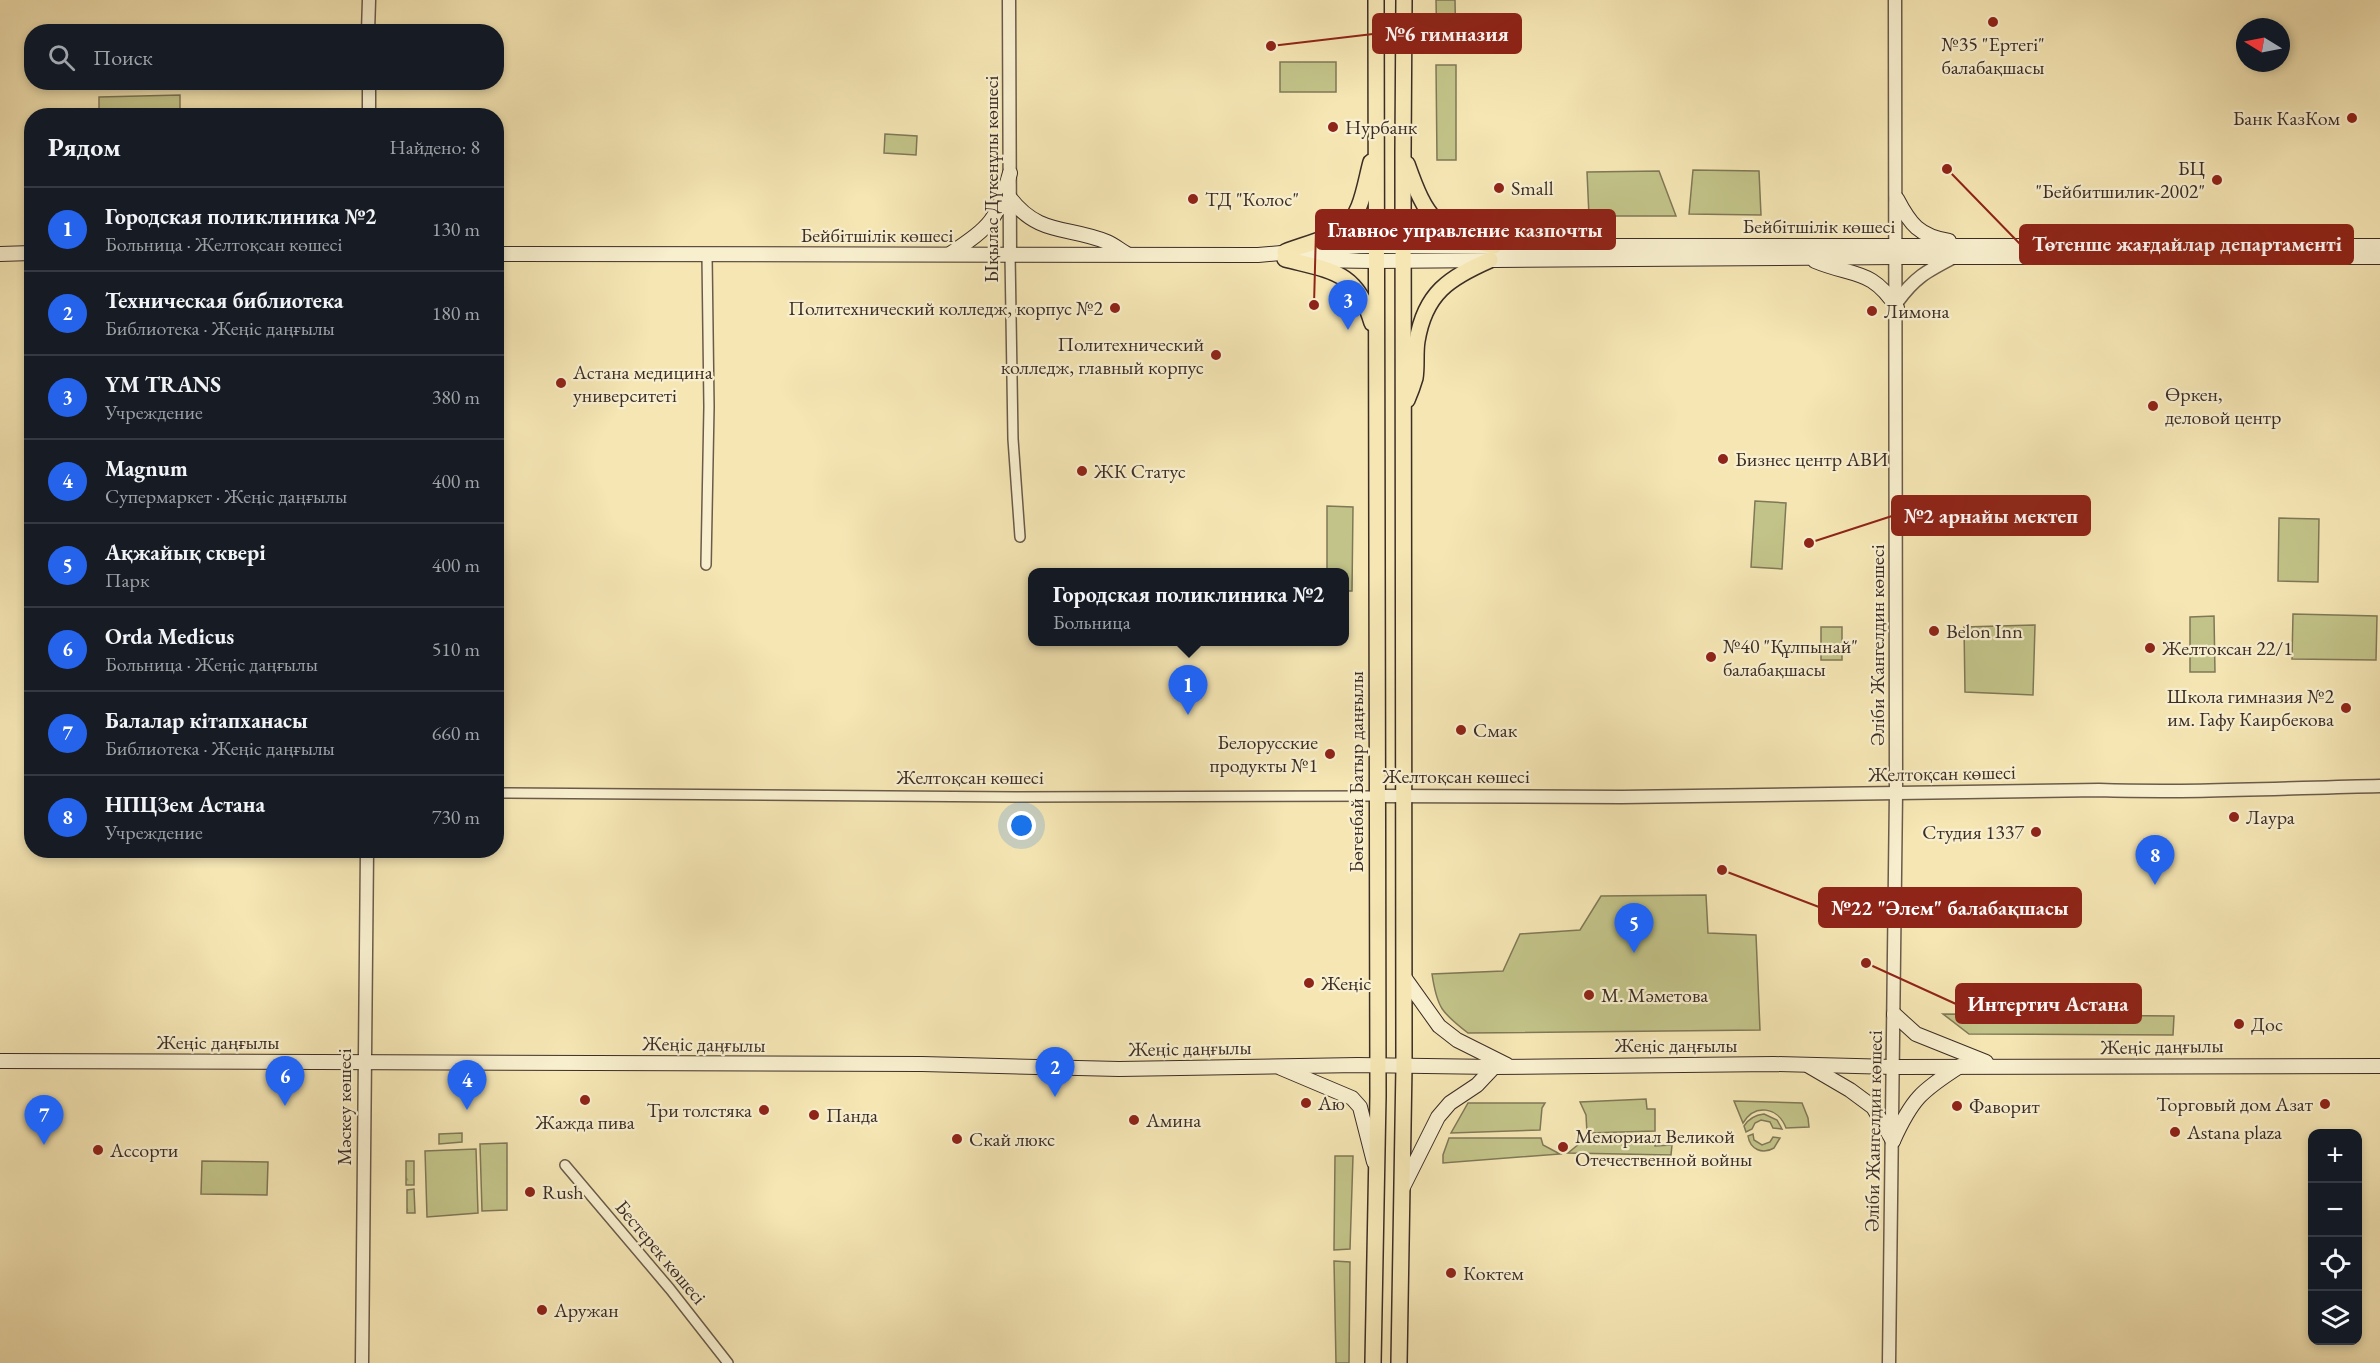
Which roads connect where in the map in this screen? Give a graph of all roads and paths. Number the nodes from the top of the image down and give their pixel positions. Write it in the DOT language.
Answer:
graph roads {
  1 [pos="369,0"];
  2 [pos="1009,0"];
  3 [pos="1376,0"];
  4 [pos="1404,0"];
  5 [pos="1895,0"];
  6 [pos="368,24"];
  7 [pos="369,90"];
  8 [pos="369,108"];
  9 [pos="1376,145"];
  10 [pos="1402,152"];
  11 [pos="1010,173"];
  12 [pos="1010,198"];
  13 [pos="1897,199"];
  14 [pos="1980,246"];
  15 [pos="2380,246"];
  16 [pos="1897,251"];
  17 [pos="24,253"];
  18 [pos="1492,253"];
  19 [pos="0,254"];
  20 [pos="504,254"];
  21 [pos="1010,254"];
  22 [pos="1127,254"];
  23 [pos="1375,254"];
  24 [pos="1403,254"];
  25 [pos="707,255"];
  26 [pos="949,255"];
  27 [pos="1285,256"];
  28 [pos="1807,257"];
  29 [pos="1955,257"];
  30 [pos="2380,257"];
  31 [pos="1897,305"];
  32 [pos="1376,337"];
  33 [pos="1403,411"];
  34 [pos="1020,537"];
  35 [pos="706,566"];
  36 [pos="2380,786"];
  37 [pos="1896,792"];
  38 [pos="504,793"];
  39 [pos="1378,796"];
  40 [pos="1404,796"];
  41 [pos="367,858"];
  42 [pos="1404,976"];
  43 [pos="1894,1014"];
  44 [pos="0,1061"];
  45 [pos="363,1061"];
  46 [pos="1378,1065"];
  47 [pos="1404,1065"];
  48 [pos="1807,1065"];
  49 [pos="1961,1065"];
  50 [pos="1276,1066"];
  51 [pos="1509,1066"];
  52 [pos="1894,1066"];
  53 [pos="1997,1066"];
  54 [pos="2380,1066"];
  55 [pos="1494,1067"];
  56 [pos="1893,1141"];
  57 [pos="565,1165"];
  58 [pos="1377,1175"];
  59 [pos="1402,1189"];
  60 [pos="362,1363"];
  61 [pos="728,1363"];
  62 [pos="1372,1363"];
  63 [pos="1399,1363"];
  64 [pos="1889,1363"];
  1 -- 6 [label="street"];
  2 -- 11 [label="street, Ықылас Дүкенұлы көшесі"];
  3 -- 9 [label="main road, Бөгенбай Батыр даңғылы"];
  4 -- 10 [label="main road"];
  5 -- 13 [label="street, Әліби Жангелдин көшесі"];
  7 -- 8 [label="street"];
  9 -- 23 [label="main road, Бөгенбай Батыр даңғылы"];
  9 -- 27 [label="main road"];
  10 -- 18 [label="main road"];
  10 -- 24 [label="main road"];
  11 -- 12 [label="street, Ықылас Дүкенұлы көшесі"];
  11 -- 26 [label="main road"];
  12 -- 21 [label="street, Ықылас Дүкенұлы көшесі"];
  12 -- 22 [label="main road"];
  13 -- 14 [label="main road"];
  13 -- 16 [label="street, Әліби Жангелдин көшесі"];
  14 -- 15 [label="main road, Бейбітшілік көшесі"];
  14 -- 16 [label="main road, Бейбітшілік көшесі"];
  16 -- 18 [label="main road, Бейбітшілік көшесі"];
  16 -- 28 [label="main road, Бейбітшілік көшесі"];
  16 -- 29 [label="main road, Бейбітшілік көшесі"];
  16 -- 31 [label="street, Әліби Жангелдин көшесі"];
  17 -- 19 [label="main road"];
  18 -- 24 [label="main road, Бейбітшілік көшесі"];
  18 -- 28 [label="main road, Бейбітшілік көшесі"];
  18 -- 33 [label="main road"];
  20 -- 25 [label="main road, Бейбітшілік көшесі"];
  21 -- 22 [label="main road, Бейбітшілік көшесі"];
  21 -- 26 [label="main road, Бейбітшілік көшесі"];
  21 -- 34 [label="street, Ықылас Дүкенұлы көшесі"];
  22 -- 27 [label="main road, Бейбітшілік көшесі"];
  23 -- 24 [label="main road, Бейбітшілік көшесі"];
  23 -- 27 [label="main road, Бейбітшілік көшесі"];
  23 -- 32 [label="main road, Бөгенбай Батыр даңғылы"];
  24 -- 33 [label="main road"];
  25 -- 26 [label="main road, Бейбітшілік көшесі"];
  25 -- 35 [label="street"];
  27 -- 32 [label="main road"];
  28 -- 31 [label="main road"];
  29 -- 30 [label="main road, Бейбітшілік көшесі"];
  29 -- 31 [label="street"];
  31 -- 37 [label="street, Әліби Жангелдин көшесі"];
  32 -- 39 [label="main road, Бөгенбай Батыр даңғылы"];
  33 -- 40 [label="main road"];
  36 -- 37 [label="street, Желтоқсан көшесі"];
  37 -- 40 [label="street, Желтоқсан көшесі"];
  37 -- 43 [label="street, Әліби Жангелдин көшесі"];
  38 -- 39 [label="street, Желтоқсан көшесі"];
  39 -- 40 [label="street, Желтоқсан көшесі"];
  39 -- 46 [label="main road, Бөгенбай Батыр даңғылы"];
  40 -- 42 [label="main road"];
  41 -- 45 [label="street, Мәскеу көшесі"];
  42 -- 47 [label="main road"];
  42 -- 51 [label="main road"];
  43 -- 52 [label="street, Әліби Жангелдин көшесі"];
  43 -- 53 [label="main road"];
  44 -- 45 [label="main road, Жеңіс даңғылы"];
  45 -- 50 [label="main road, Жеңіс даңғылы"];
  45 -- 60 [label="street, Мәскеу көшесі"];
  46 -- 47 [label="main road, Жеңіс даңғылы"];
  46 -- 50 [label="main road, Жеңіс даңғылы"];
  46 -- 58 [label="main road, Бөгенбай Батыр даңғылы"];
  47 -- 55 [label="main road, Жеңіс даңғылы"];
  47 -- 59 [label="main road"];
  48 -- 51 [label="main road, Жеңіс даңғылы"];
  48 -- 52 [label="main road, Жеңіс даңғылы"];
  48 -- 56 [label="main road"];
  49 -- 52 [label="main road, Жеңіс даңғылы"];
  49 -- 53 [label="main road, Жеңіс даңғылы"];
  49 -- 56 [label="main road"];
  50 -- 58 [label="main road"];
  51 -- 55 [label="main road, Жеңіс даңғылы"];
  52 -- 56 [label="street, Әліби Жангелдин көшесі"];
  53 -- 54 [label="main road, Жеңіс даңғылы"];
  55 -- 59 [label="main road"];
  56 -- 64 [label="street, Әліби Жангелдин көшесі"];
  57 -- 61 [label="street, Бестерек көшесі"];
  58 -- 62 [label="main road, Бөгенбай Батыр даңғылы"];
  59 -- 63 [label="main road"];
}
